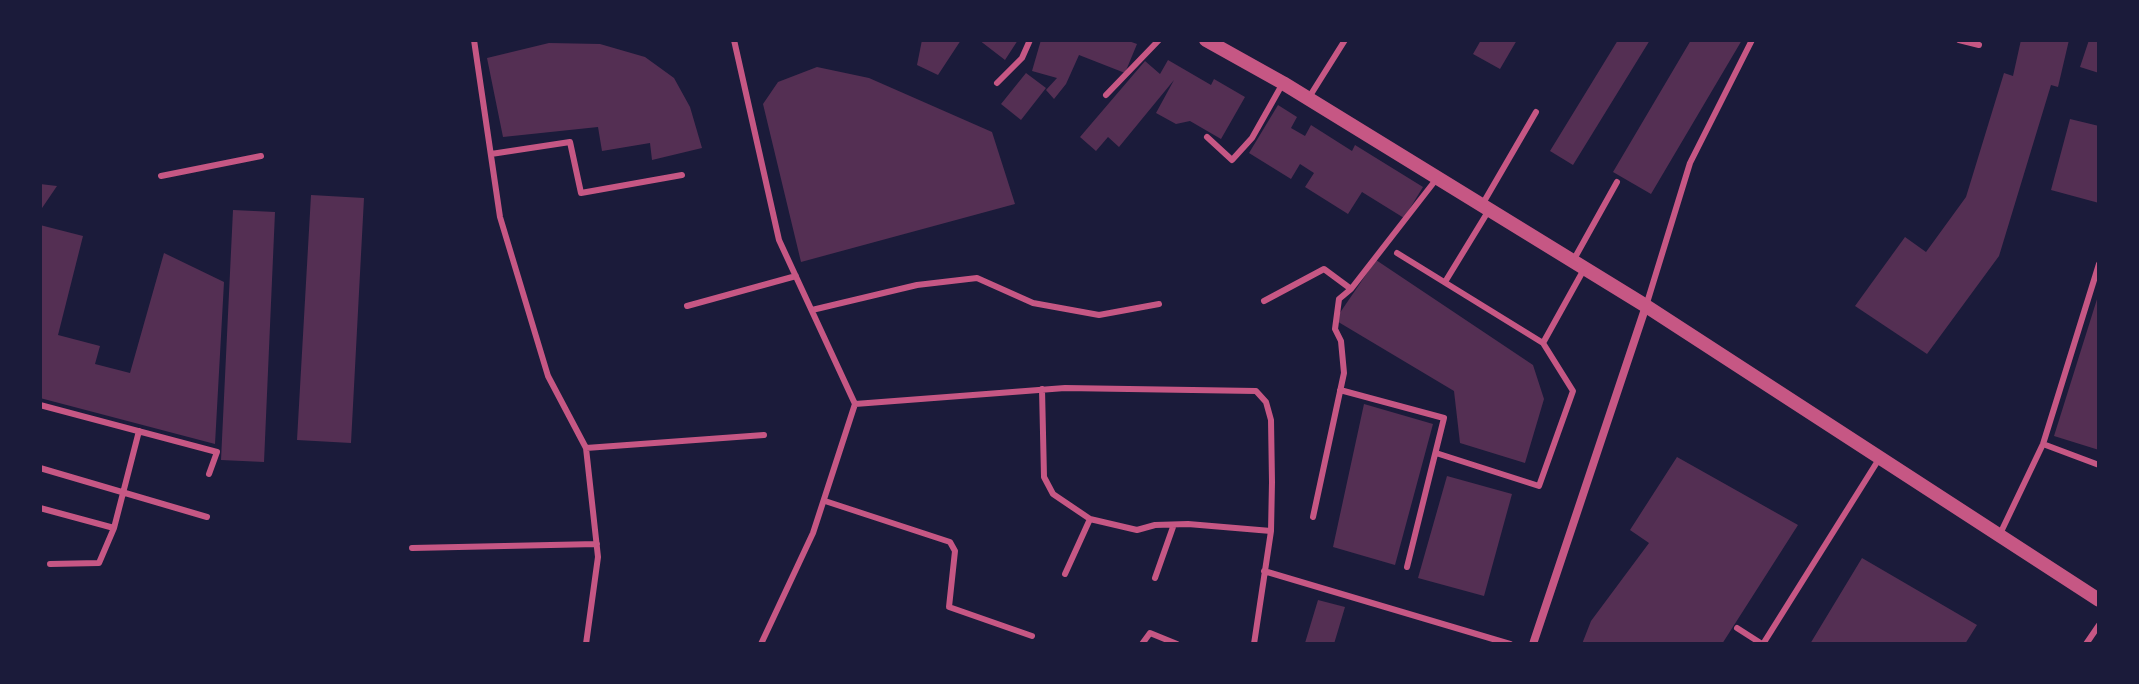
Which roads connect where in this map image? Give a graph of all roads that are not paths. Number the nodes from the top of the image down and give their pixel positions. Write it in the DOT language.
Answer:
graph roads {
  1 [pos="474,40"];
  2 [pos="734,40"];
  3 [pos="1030,40"];
  4 [pos="1159,40"];
  5 [pos="1206,40"];
  6 [pos="1345,40"];
  7 [pos="1752,40"];
  8 [pos="1959,40"];
  9 [pos="1979,45"];
  10 [pos="997,83"];
  11 [pos="1283,83"];
  12 [pos="1106,95"];
  13 [pos="1308,99"];
  14 [pos="1536,112"];
  15 [pos="1207,137"];
  16 [pos="491,154"];
  17 [pos="261,156"];
  18 [pos="682,175"];
  19 [pos="161,176"];
  20 [pos="1438,177"];
  21 [pos="1617,182"];
  22 [pos="1486,208"];
  23 [pos="1397,253"];
  24 [pos="1579,264"];
  25 [pos="2099,264"];
  26 [pos="796,276"];
  27 [pos="1445,282"];
  28 [pos="1351,289"];
  29 [pos="1264,301"];
  30 [pos="1159,304"];
  31 [pos="687,306"];
  32 [pos="1646,306"];
  33 [pos="812,310"];
  34 [pos="1543,343"];
  35 [pos="1042,389"];
  36 [pos="1340,390"];
  37 [pos="855,404"];
  38 [pos="40,405"];
  39 [pos="139,431"];
  40 [pos="764,435"];
  41 [pos="2043,444"];
  42 [pos="586,448"];
  43 [pos="1436,453"];
  44 [pos="1879,459"];
  45 [pos="2099,465"];
  46 [pos="40,468"];
  47 [pos="209,474"];
  48 [pos="124,491"];
  49 [pos="825,501"];
  50 [pos="40,508"];
  51 [pos="207,517"];
  52 [pos="1313,517"];
  53 [pos="1090,519"];
  54 [pos="1173,527"];
  55 [pos="114,528"];
  56 [pos="1271,531"];
  57 [pos="2000,536"];
  58 [pos="597,544"];
  59 [pos="412,548"];
  60 [pos="50,564"];
  61 [pos="1407,567"];
  62 [pos="1264,571"];
  63 [pos="1065,574"];
  64 [pos="1155,578"];
  65 [pos="2099,600"];
  66 [pos="2099,625"];
  67 [pos="1737,628"];
  68 [pos="1032,636"];
  69 [pos="586,644"];
  70 [pos="761,644"];
  71 [pos="1142,644"];
  72 [pos="1177,644"];
  73 [pos="1254,644"];
  74 [pos="1510,644"];
  75 [pos="1533,644"];
  76 [pos="1762,644"];
  77 [pos="2086,644"];
  1 -- 16 [label="lane"];
  2 -- 26 [label="lane"];
  3 -- 10 [label="lane"];
  4 -- 12 [label="lane"];
  5 -- 11 [label="street"];
  6 -- 13 [label="lane"];
  7 -- 32 [label="lane"];
  8 -- 9 [label="lane"];
  11 -- 13 [label="street"];
  11 -- 15 [label="lane"];
  13 -- 20 [label="street"];
  14 -- 22 [label="lane"];
  16 -- 18 [label="lane"];
  16 -- 42 [label="lane"];
  17 -- 19 [label="lane"];
  20 -- 22 [label="street"];
  20 -- 28 [label="lane"];
  21 -- 24 [label="lane"];
  22 -- 24 [label="street"];
  22 -- 27 [label="lane"];
  23 -- 27 [label="lane"];
  24 -- 32 [label="street"];
  24 -- 34 [label="lane"];
  25 -- 41 [label="lane"];
  26 -- 31 [label="lane"];
  26 -- 33 [label="lane"];
  27 -- 34 [label="lane"];
  28 -- 29 [label="lane"];
  28 -- 36 [label="lane"];
  30 -- 33 [label="lane"];
  32 -- 44 [label="street"];
  32 -- 75 [label="street"];
  33 -- 37 [label="lane"];
  34 -- 43 [label="lane"];
  35 -- 37 [label="lane"];
  35 -- 53 [label="lane"];
  35 -- 56 [label="lane"];
  36 -- 43 [label="lane"];
  36 -- 52 [label="lane"];
  37 -- 49 [label="lane"];
  38 -- 39 [label="lane"];
  39 -- 47 [label="lane"];
  39 -- 48 [label="lane"];
  40 -- 42 [label="lane"];
  41 -- 45 [label="lane"];
  41 -- 57 [label="lane"];
  42 -- 58 [label="lane"];
  43 -- 61 [label="lane"];
  44 -- 57 [label="street"];
  44 -- 76 [label="lane"];
  46 -- 48 [label="lane"];
  48 -- 51 [label="lane"];
  48 -- 55 [label="lane"];
  49 -- 68 [label="lane"];
  49 -- 70 [label="lane"];
  50 -- 55 [label="lane"];
  53 -- 54 [label="lane"];
  53 -- 63 [label="lane"];
  54 -- 56 [label="lane"];
  54 -- 64 [label="lane"];
  55 -- 60 [label="lane"];
  56 -- 62 [label="lane"];
  57 -- 65 [label="street"];
  58 -- 59 [label="lane"];
  58 -- 69 [label="lane"];
  62 -- 73 [label="lane"];
  62 -- 74 [label="lane"];
  66 -- 77 [label="lane"];
  67 -- 76 [label="lane"];
  71 -- 72 [label="lane"];
}
